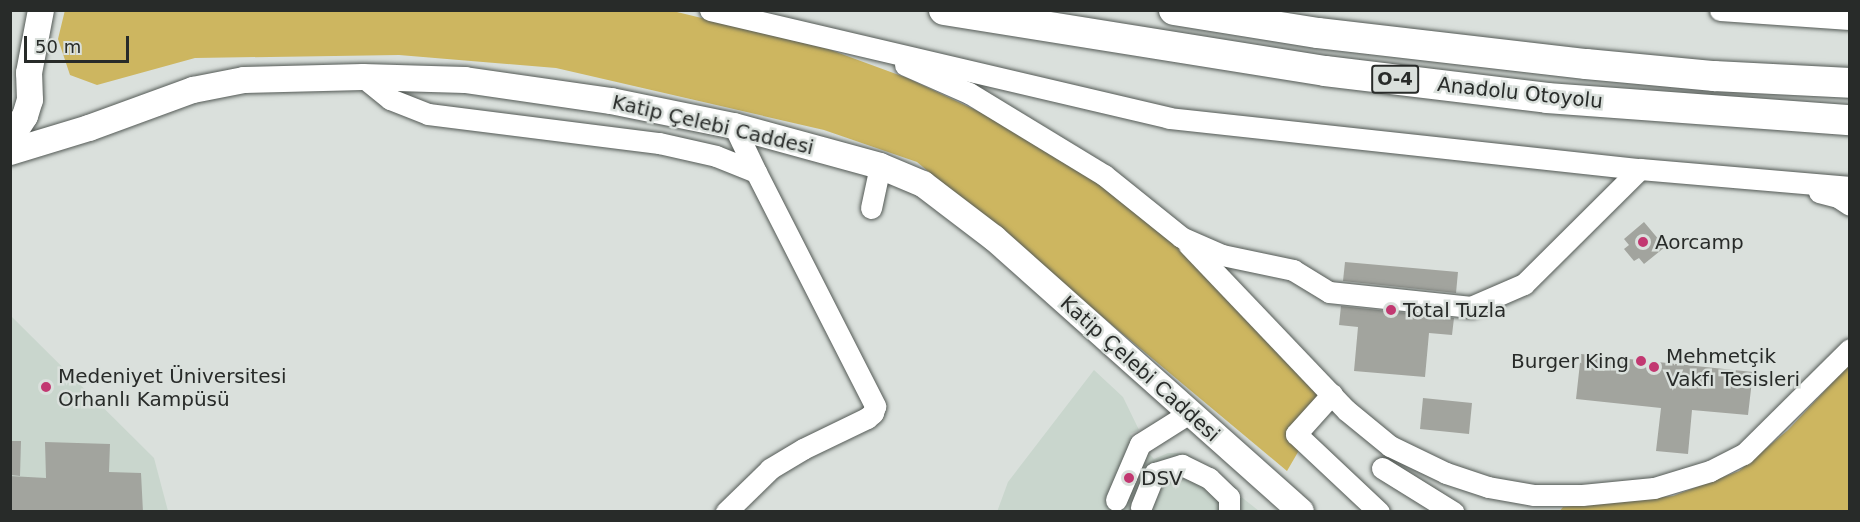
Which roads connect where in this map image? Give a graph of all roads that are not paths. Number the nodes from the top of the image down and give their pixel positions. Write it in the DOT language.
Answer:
graph roads {
  1 [pos="710,10"];
  2 [pos="944,10"];
  3 [pos="1174,10"];
  4 [pos="1720,10"];
  5 [pos="39,19"];
  6 [pos="1850,19"];
  7 [pos="808,31"];
  8 [pos="10,62"];
  9 [pos="363,77"];
  10 [pos="1850,82"];
  11 [pos="30,100"];
  12 [pos="1850,120"];
  13 [pos="734,126"];
  14 [pos="10,139"];
  15 [pos="10,152"];
  16 [pos="880,166"];
  17 [pos="1640,169"];
  18 [pos="756,172"];
  19 [pos="1780,181"];
  20 [pos="1850,187"];
  21 [pos="1850,205"];
  22 [pos="871,208"];
  23 [pos="1181,237"];
  24 [pos="1850,349"];
  25 [pos="1332,394"];
  26 [pos="1189,413"];
  27 [pos="1382,468"];
  28 [pos="1116,500"];
  29 [pos="1530,503"];
  30 [pos="1141,507"];
  31 [pos="1289,507"];
  32 [pos="726,512"];
  33 [pos="1229,512"];
  34 [pos="1379,512"];
  35 [pos="1453,512"];
  1 -- 7 [label="lane"];
  2 -- 12 [label="highway, Anadolu Otoyolu / O-4"];
  3 -- 10 [label="highway, Anadolu Otoyolu / O-4"];
  4 -- 6 [label="lane"];
  5 -- 11 [label="main road"];
  7 -- 17 [label="lane"];
  7 -- 23 [label="lane"];
  8 -- 11 [label="main road"];
  9 -- 13 [label="main road, Katip Çelebi Caddesi"];
  9 -- 15 [label="main road, Katip Çelebi Caddesi"];
  9 -- 18 [label="lane"];
  11 -- 14 [label="main road"];
  13 -- 16 [label="main road, Katip Çelebi Caddesi"];
  13 -- 18 [label="lane"];
  16 -- 22 [label="lane"];
  16 -- 26 [label="main road, Katip Çelebi Caddesi"];
  17 -- 19 [label="lane"];
  17 -- 23 [label="lane"];
  18 -- 32 [label="lane"];
  19 -- 20 [label="lane"];
  19 -- 21 [label="lane"];
  23 -- 25 [label="lane"];
  24 -- 29 [label="lane"];
  25 -- 29 [label="lane"];
  25 -- 34 [label="lane"];
  26 -- 28 [label="lane"];
  26 -- 31 [label="main road, Katip Çelebi Caddesi"];
  27 -- 35 [label="lane"];
  30 -- 33 [label="lane"];
}
